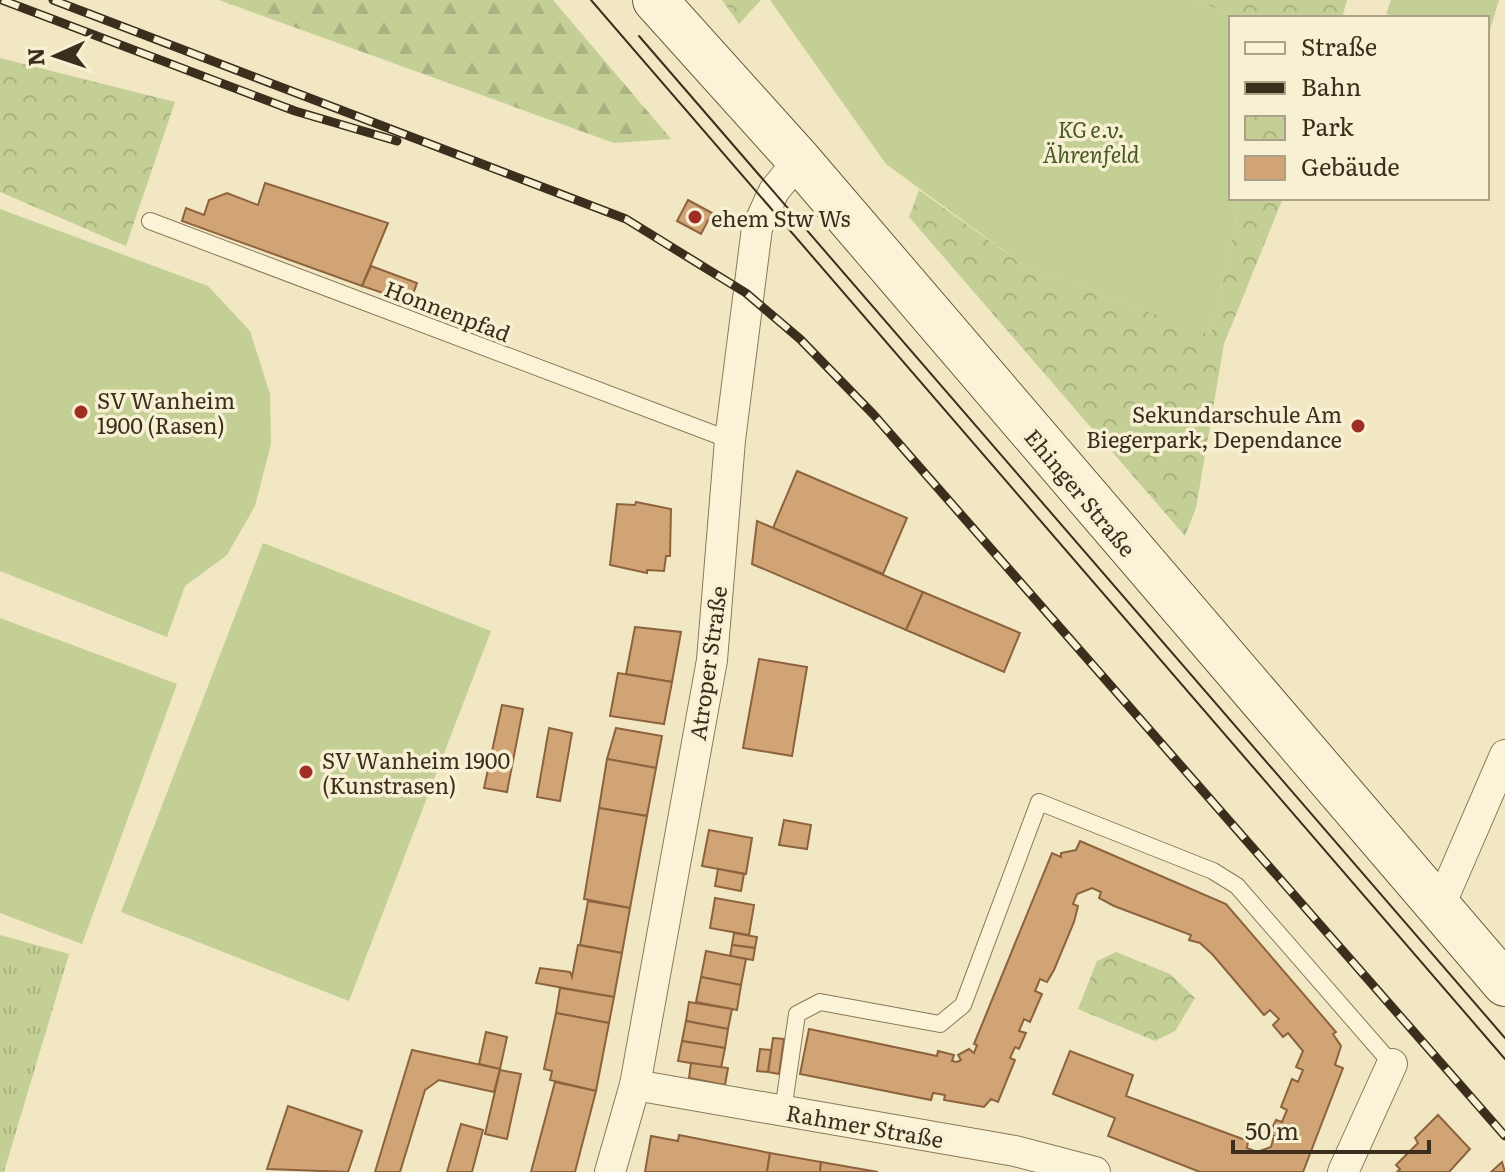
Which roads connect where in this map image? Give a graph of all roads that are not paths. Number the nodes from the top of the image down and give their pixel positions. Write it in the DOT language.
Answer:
graph roads {
  1 [pos="655,0"];
  2 [pos="799,160"];
  3 [pos="150,221"];
  4 [pos="730,440"];
  5 [pos="1505,755"];
  6 [pos="1495,815"];
  7 [pos="1438,910"];
  8 [pos="1505,984"];
  9 [pos="1392,1064"];
  10 [pos="635,1085"];
  11 [pos="783,1111"];
  12 [pos="610,1172"];
  13 [pos="1095,1172"];
  14 [pos="1343,1172"];
  1 -- 2 [label="street, Ehinger Straße"];
  2 -- 4 [label="street, Atroper Straße"];
  2 -- 7 [label="street, Ehinger Straße"];
  3 -- 4 [label="lane, Honnenpfad"];
  4 -- 10 [label="street, Atroper Straße"];
  5 -- 6 [label="street"];
  6 -- 7 [label="street"];
  7 -- 8 [label="street, Ehinger Straße"];
  9 -- 11 [label="lane"];
  9 -- 14 [label="street"];
  10 -- 11 [label="street, Rahmer Straße"];
  10 -- 12 [label="street, Atroper Straße"];
  11 -- 13 [label="street, Rahmer Straße"];
}
